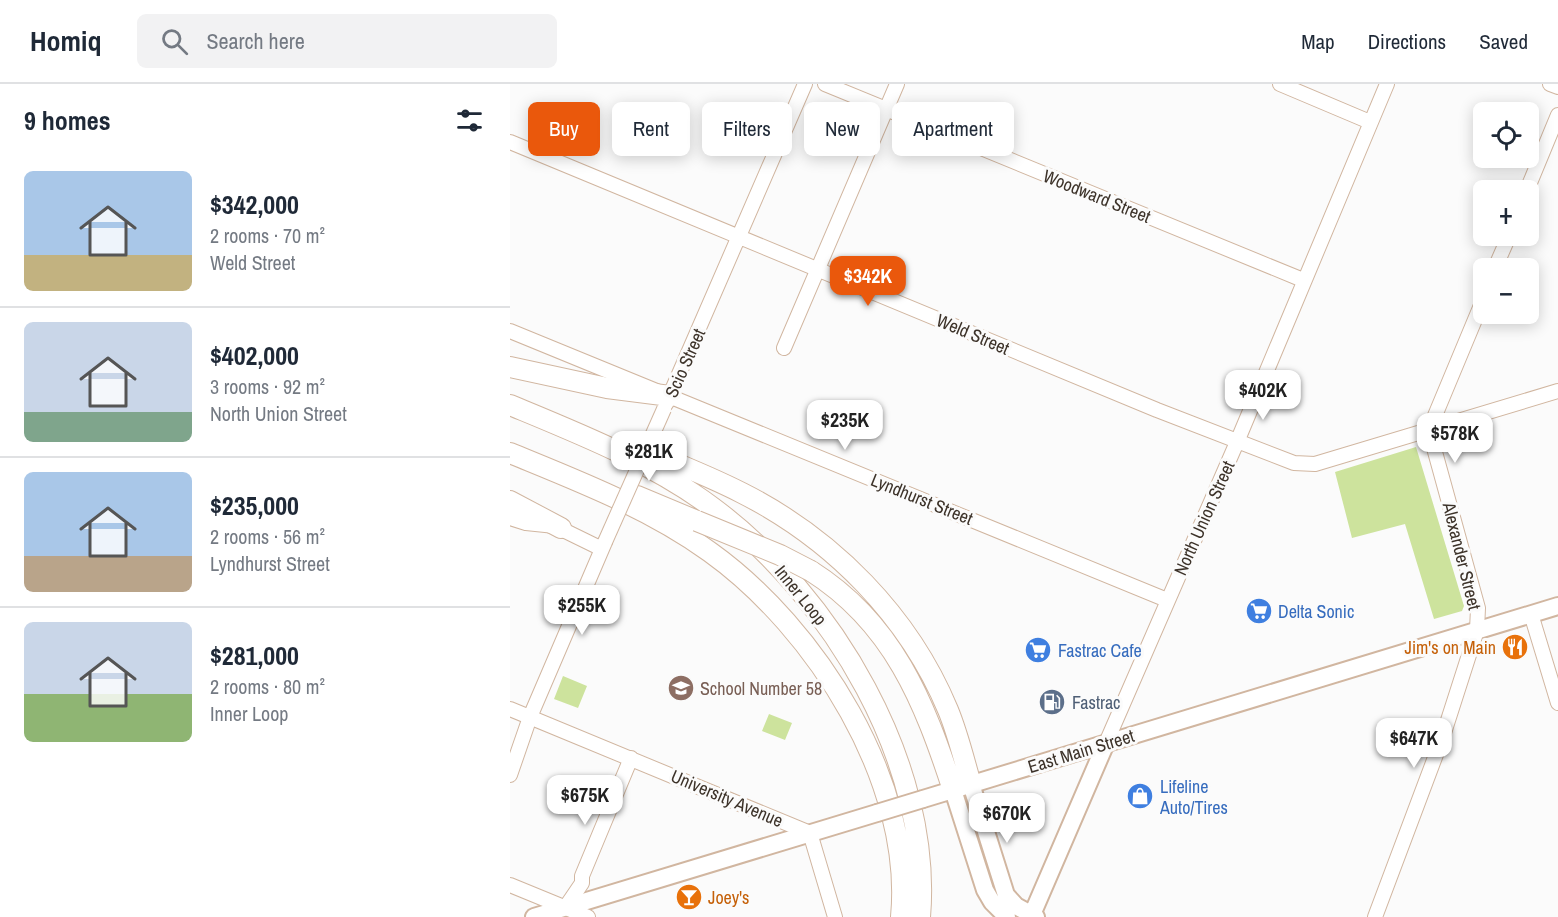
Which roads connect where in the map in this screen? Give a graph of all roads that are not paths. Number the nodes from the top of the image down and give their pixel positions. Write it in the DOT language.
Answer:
graph roads {
  1 [pos="805,84"];
  2 [pos="825,84"];
  3 [pos="897,84"];
  4 [pos="1280,84"];
  5 [pos="1387,84"];
  6 [pos="1550,84"];
  7 [pos="1558,87"];
  8 [pos="886,109"];
  9 [pos="1558,115"];
  10 [pos="1370,122"];
  11 [pos="510,142"];
  12 [pos="1531,180"];
  13 [pos="740,237"];
  14 [pos="818,269"];
  15 [pos="1303,280"];
  16 [pos="1473,324"];
  17 [pos="510,331"];
  18 [pos="784,348"];
  19 [pos="510,367"];
  20 [pos="1558,390"];
  21 [pos="510,403"];
  22 [pos="667,403"];
  23 [pos="1430,430"];
  24 [pos="1237,442"];
  25 [pos="510,452"];
  26 [pos="510,501"];
  27 [pos="510,518"];
  28 [pos="561,528"];
  29 [pos="604,546"];
  30 [pos="1167,600"];
  31 [pos="1558,606"];
  32 [pos="1531,614"];
  33 [pos="1477,630"];
  34 [pos="1558,703"];
  35 [pos="510,709"];
  36 [pos="530,717"];
  37 [pos="1106,743"];
  38 [pos="631,758"];
  39 [pos="510,775"];
  40 [pos="962,787"];
  41 [pos="810,833"];
  42 [pos="510,885"];
  43 [pos="565,908"];
  44 [pos="1033,916"];
  45 [pos="534,917"];
  46 [pos="588,917"];
  47 [pos="835,917"];
  48 [pos="901,917"];
  49 [pos="920,917"];
  50 [pos="1007,917"];
  51 [pos="1375,917"];
  1 -- 13 [label="street, Scio Street"];
  2 -- 8 [label="street, Woodward Street"];
  3 -- 8 [label="street"];
  4 -- 10 [label="street"];
  5 -- 10 [label="street, North Union Street"];
  6 -- 7 [label="street"];
  8 -- 14 [label="street"];
  8 -- 15 [label="street, Woodward Street"];
  9 -- 12 [label="street"];
  10 -- 15 [label="street, North Union Street"];
  11 -- 13 [label="street, Weld Street"];
  13 -- 14 [label="street, Weld Street"];
  13 -- 22 [label="street, Scio Street"];
  14 -- 18 [label="street"];
  14 -- 24 [label="street, Weld Street"];
  15 -- 24 [label="street, North Union Street"];
  16 -- 23 [label="street"];
  17 -- 22 [label="street, Lyndhurst Street"];
  19 -- 22 [label="highway"];
  20 -- 23 [label="street, Weld Street"];
  21 -- 40 [label="highway"];
  21 -- 49 [label="highway, Inner Loop"];
  22 -- 29 [label="street, Scio Street, bridge"];
  22 -- 30 [label="street, Lyndhurst Street"];
  23 -- 24 [label="street, Weld Street"];
  23 -- 33 [label="street, Alexander Street"];
  24 -- 30 [label="street, North Union Street"];
  25 -- 40 [label="highway, bridge"];
  25 -- 48 [label="highway, Inner Loop"];
  26 -- 28 [label="highway"];
  27 -- 28 [label="street"];
  28 -- 29 [label="street"];
  29 -- 36 [label="street, Scio Street"];
  30 -- 37 [label="street, North Union Street"];
  31 -- 32 [label="main road, East Main Street"];
  32 -- 33 [label="main road, East Main Street"];
  32 -- 34 [label="street"];
  33 -- 37 [label="main road, East Main Street"];
  33 -- 51 [label="street, Alexander Street"];
  35 -- 36 [label="street, University Avenue"];
  36 -- 38 [label="street, University Avenue"];
  36 -- 39 [label="street, Scio Street"];
  37 -- 40 [label="main road, East Main Street"];
  37 -- 44 [label="main road, North Union Street"];
  38 -- 41 [label="street, University Avenue"];
  38 -- 43 [label="street"];
  40 -- 41 [label="main road, East Main Street, bridge"];
  40 -- 44 [label="main road"];
  40 -- 50 [label="main road"];
  41 -- 43 [label="main road, East Main Street"];
  41 -- 47 [label="street"];
  42 -- 43 [label="street"];
  43 -- 45 [label="main road, East Main Street"];
  43 -- 46 [label="street"];
}
